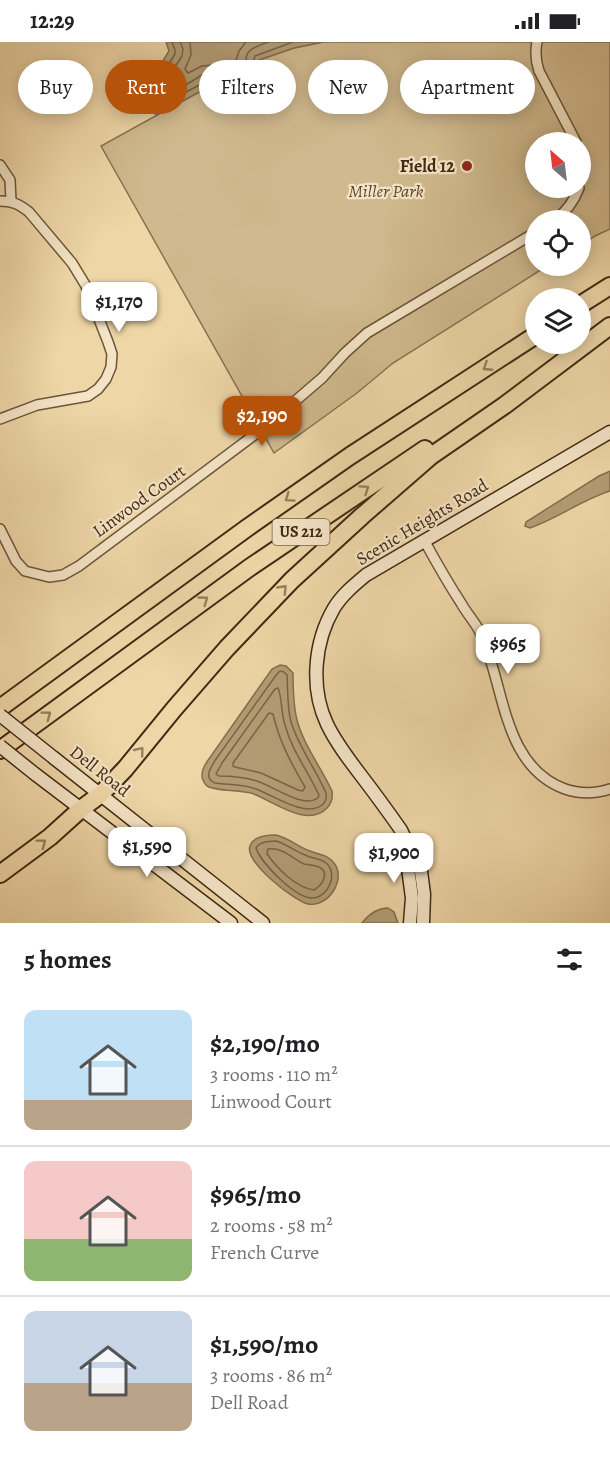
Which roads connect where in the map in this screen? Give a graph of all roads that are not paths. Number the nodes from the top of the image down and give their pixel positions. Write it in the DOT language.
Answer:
graph roads {
  1 [pos="537,42"];
  2 [pos="571,132"];
  3 [pos="0,165"];
  4 [pos="0,201"];
  5 [pos="11,201"];
  6 [pos="525,239"];
  7 [pos="610,286"];
  8 [pos="591,299"];
  9 [pos="610,325"];
  10 [pos="525,342"];
  11 [pos="0,419"];
  12 [pos="610,432"];
  13 [pos="247,528"];
  14 [pos="0,529"];
  15 [pos="424,540"];
  16 [pos="0,696"];
  17 [pos="0,708"];
  18 [pos="0,715"];
  19 [pos="0,748"];
  20 [pos="610,789"];
  21 [pos="101,794"];
  22 [pos="81,809"];
  23 [pos="408,845"];
  24 [pos="0,874"];
  25 [pos="231,923"];
  26 [pos="263,923"];
  27 [pos="410,923"];
  28 [pos="423,923"];
  1 -- 2 [label="street"];
  3 -- 5 [label="street"];
  4 -- 5 [label="street"];
  5 -- 11 [label="street"];
  6 -- 14 [label="street, Linwood Court"];
  7 -- 8 [label="highway"];
  19 -- 9 [label="highway, US 212, one-way"];
  21 -- 9 [label="highway, one-way"];
  10 -- 13 [label="highway, US 212, one-way"];
  12 -- 15 [label="street, Scenic Heights Road"];
  13 -- 16 [label="highway"];
  13 -- 17 [label="highway, US 212"];
  15 -- 20 [label="street"];
  15 -- 23 [label="street, Scenic Heights Road"];
  18 -- 21 [label="street, Dell Road, bridge"];
  19 -- 22 [label="street, bridge"];
  21 -- 22 [label="highway"];
  21 -- 26 [label="street, Dell Road"];
  24 -- 22 [label="highway, one-way"];
  22 -- 25 [label="street"];
  23 -- 27 [label="street, Scenic Heights Road"];
  23 -- 28 [label="street, Scenic Heights Road"];
}
